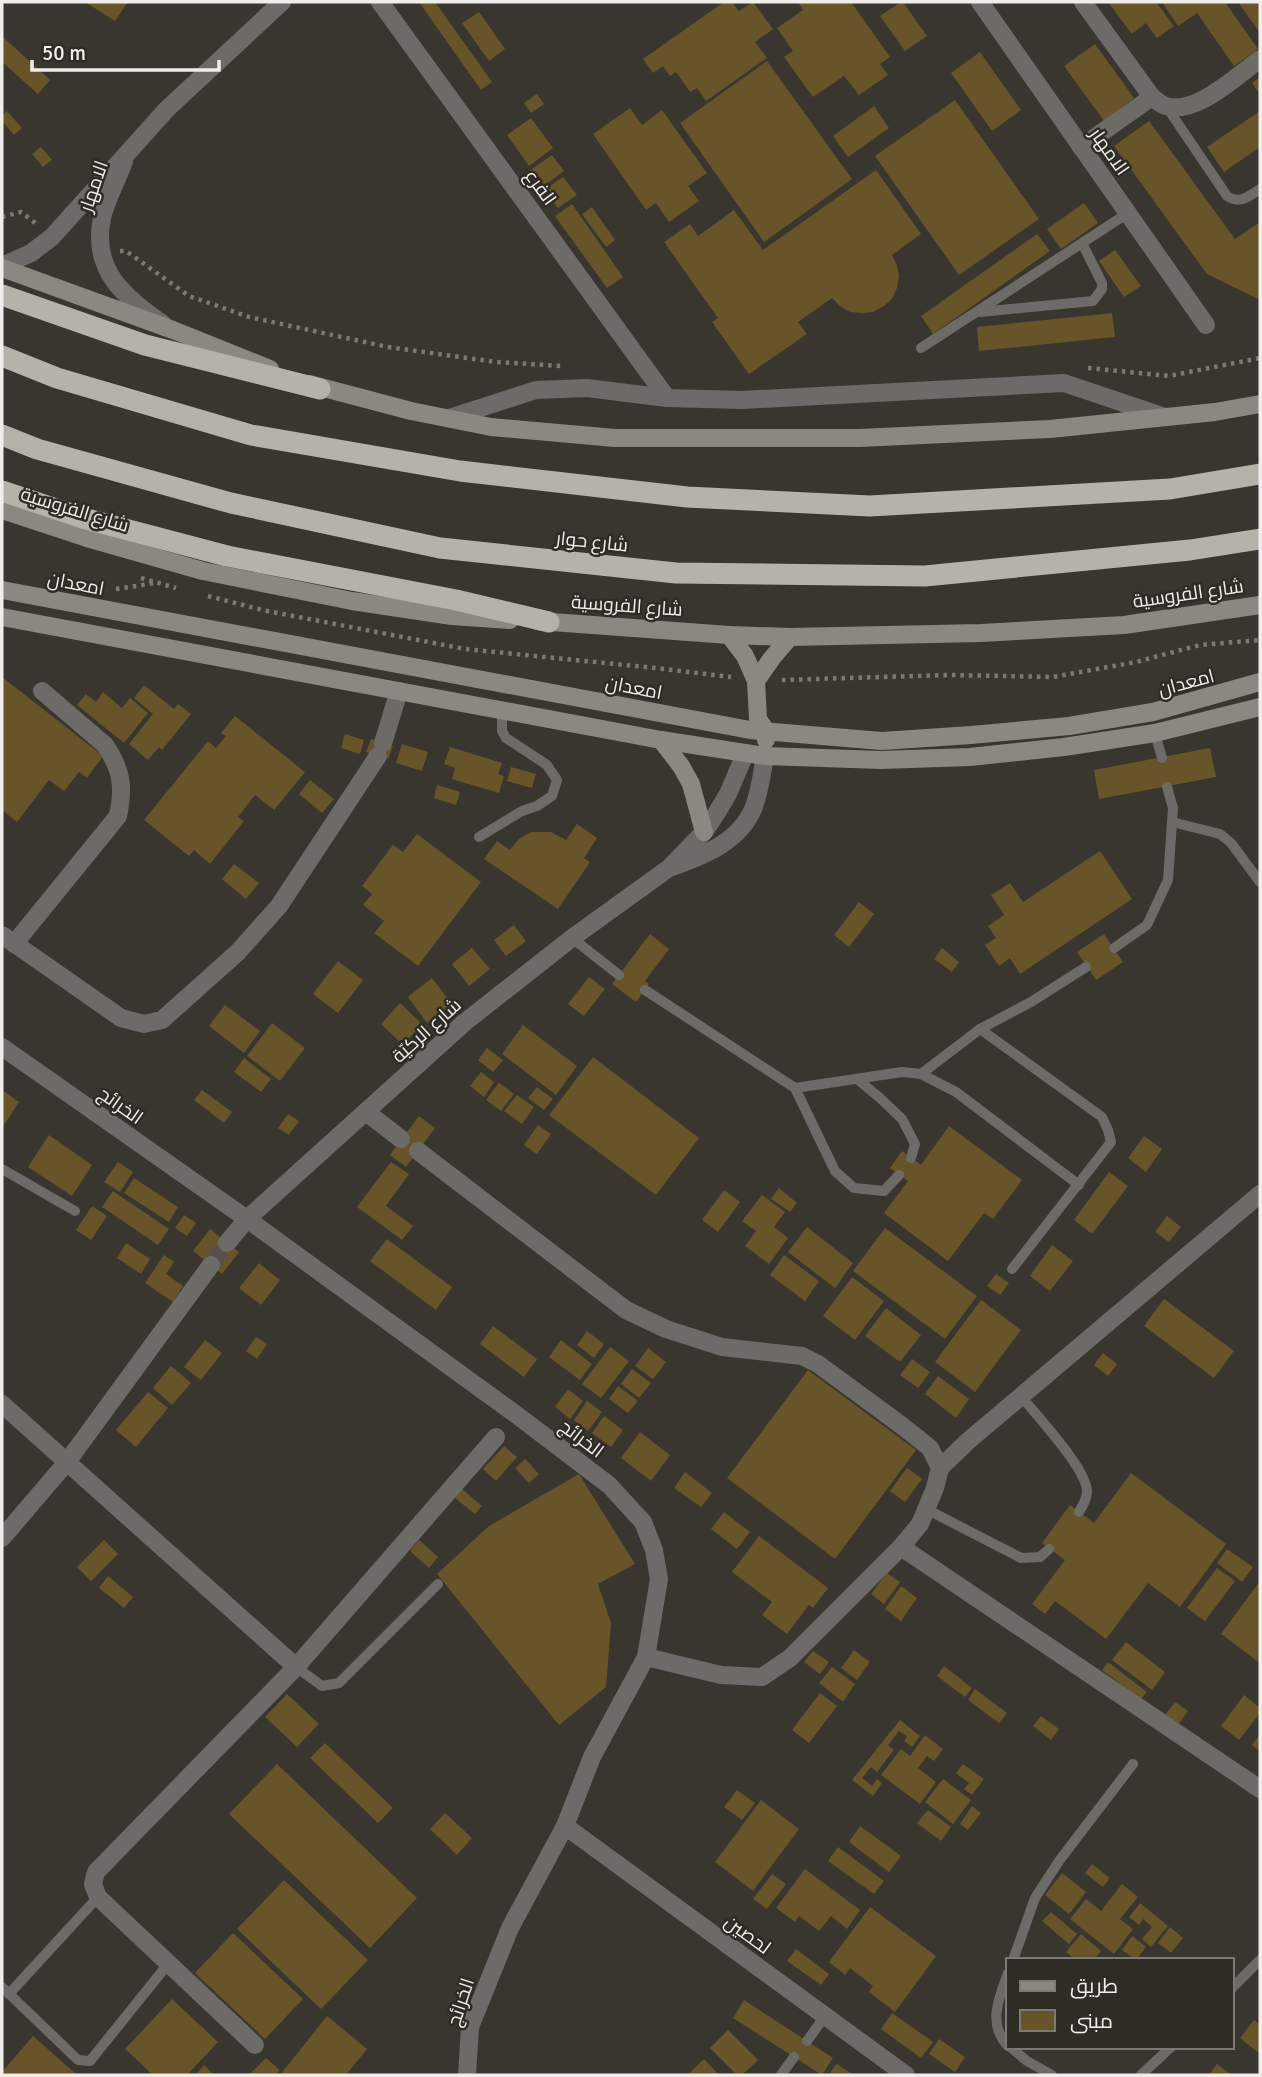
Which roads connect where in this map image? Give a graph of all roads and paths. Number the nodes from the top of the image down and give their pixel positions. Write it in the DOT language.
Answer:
graph roads {
  1 [pos="282,2"];
  2 [pos="380,2"];
  3 [pos="980,2"];
  4 [pos="1083,2"];
  5 [pos="1260,59"];
  6 [pos="1159,102"];
  7 [pos="1081,147"];
  8 [pos="128,152"];
  9 [pos="1260,189"];
  10 [pos="1128,213"];
  11 [pos="1082,243"];
  12 [pos="2,267"];
  13 [pos="2,295"];
  14 [pos="976,312"];
  15 [pos="1206,325"];
  16 [pos="173,330"];
  17 [pos="921,348"];
  18 [pos="2,356"];
  19 [pos="320,388"];
  20 [pos="667,398"];
  21 [pos="1260,404"];
  22 [pos="1165,417"];
  23 [pos="449,418"];
  24 [pos="2,435"];
  25 [pos="1260,474"];
  26 [pos="2,491"];
  27 [pos="2,510"];
  28 [pos="1260,539"];
  29 [pos="2,590"];
  30 [pos="1260,605"];
  31 [pos="2,617"];
  32 [pos="549,622"];
  33 [pos="729,635"];
  34 [pos="790,637"];
  35 [pos="756,681"];
  36 [pos="1260,682"];
  37 [pos="42,691"];
  38 [pos="399,691"];
  39 [pos="1260,707"];
  40 [pos="502,710"];
  41 [pos="758,727"];
  42 [pos="1155,733"];
  43 [pos="661,740"];
  44 [pos="745,754"];
  45 [pos="765,756"];
  46 [pos="1162,758"];
  47 [pos="1167,787"];
  48 [pos="1172,822"];
  49 [pos="704,832"];
  50 [pos="479,837"];
  51 [pos="669,868"];
  52 [pos="1260,882"];
  53 [pos="572,939"];
  54 [pos="8,940"];
  55 [pos="1114,948"];
  56 [pos="1086,967"];
  57 [pos="619,975"];
  58 [pos="645,990"];
  59 [pos="980,1029"];
  60 [pos="2,1047"];
  61 [pos="921,1074"];
  62 [pos="857,1079"];
  63 [pos="795,1088"];
  64 [pos="366,1112"];
  65 [pos="401,1139"];
  66 [pos="418,1151"];
  67 [pos="911,1158"];
  68 [pos="2,1169"];
  69 [pos="899,1175"];
  70 [pos="1079,1185"];
  71 [pos="1260,1194"];
  72 [pos="75,1212"];
  73 [pos="247,1219"];
  74 [pos="227,1243"];
  75 [pos="211,1265"];
  76 [pos="1012,1269"];
  77 [pos="1021,1396"];
  78 [pos="2,1404"];
  79 [pos="496,1437"];
  80 [pos="67,1462"];
  81 [pos="940,1468"];
  82 [pos="926,1509"];
  83 [pos="1079,1512"];
  84 [pos="2,1538"];
  85 [pos="901,1547"];
  86 [pos="1049,1549"];
  87 [pos="438,1584"];
  88 [pos="646,1657"];
  89 [pos="296,1667"];
  90 [pos="1133,1764"];
  91 [pos="1260,1789"];
  92 [pos="565,1826"];
  93 [pos="98,1897"];
  94 [pos="1014,1958"];
  95 [pos="1260,1960"];
  96 [pos="169,1964"];
  97 [pos="1006,1979"];
  98 [pos="1234,1986"];
  99 [pos="5,1991"];
  100 [pos="825,2016"];
  101 [pos="807,2041"];
  102 [pos="1006,2043"];
  103 [pos="255,2045"];
  104 [pos="1012,2049"];
  105 [pos="1169,2049"];
  106 [pos="794,2057"];
  107 [pos="467,2075"];
  108 [pos="781,2075"];
  109 [pos="906,2075"];
  110 [pos="1052,2075"];
  111 [pos="1141,2075"];
  1 -- 8 [label="street, الامهار"];
  2 -- 20 [label="street, الفرع"];
  3 -- 7 [label="street, الامهار"];
  4 -- 6 [label="street"];
  5 -- 6 [label="street"];
  6 -- 7 [label="street"];
  6 -- 9 [label="lane"];
  7 -- 10 [label="street, الامهار"];
  8 -- 12 [label="street, الامهار"];
  8 -- 16 [label="street, الامهار"];
  10 -- 11 [label="lane"];
  10 -- 15 [label="street, الامهار"];
  11 -- 14 [label="lane"];
  11 -- 14 [label="lane"];
  12 -- 16 [label="street"];
  13 -- 19 [label="highway"];
  14 -- 17 [label="lane"];
  16 -- 19 [label="street"];
  18 -- 25 [label="highway"];
  19 -- 23 [label="street"];
  20 -- 22 [label="street"];
  20 -- 23 [label="street"];
  21 -- 22 [label="street"];
  22 -- 23 [label="street"];
  24 -- 28 [label="highway, شارع حوار"];
  26 -- 32 [label="highway"];
  27 -- 32 [label="street, شارع الفروسية"];
  29 -- 41 [label="street, امعدان"];
  30 -- 34 [label="street, شارع الفروسية"];
  31 -- 38 [label="street"];
  32 -- 33 [label="street, شارع الفروسية"];
  33 -- 34 [label="street, شارع الفروسية"];
  33 -- 35 [label="street, شارع الركيّة"];
  34 -- 35 [label="street"];
  35 -- 41 [label="street, شارع الركيّة"];
  36 -- 41 [label="street, امعدان"];
  37 -- 54 [label="street"];
  38 -- 40 [label="street"];
  38 -- 54 [label="street"];
  39 -- 42 [label="street"];
  40 -- 43 [label="street"];
  40 -- 50 [label="lane"];
  41 -- 44 [label="street, شارع الركيّة"];
  41 -- 45 [label="street, شارع الركيّة"];
  42 -- 45 [label="street"];
  42 -- 46 [label="lane"];
  43 -- 44 [label="street"];
  43 -- 49 [label="street"];
  44 -- 45 [label="street"];
  44 -- 49 [label="street, شارع الركيّة"];
  45 -- 51 [label="street, شارع الركيّة"];
  47 -- 48 [label="lane"];
  48 -- 52 [label="lane"];
  48 -- 55 [label="lane"];
  49 -- 51 [label="street, شارع الركيّة"];
  51 -- 53 [label="street, شارع الركيّة"];
  53 -- 57 [label="lane"];
  53 -- 64 [label="street, شارع الركيّة"];
  56 -- 59 [label="lane"];
  58 -- 63 [label="lane"];
  59 -- 61 [label="lane"];
  59 -- 70 [label="lane"];
  60 -- 73 [label="street, الخرائج"];
  61 -- 62 [label="lane"];
  61 -- 70 [label="lane"];
  62 -- 63 [label="lane"];
  62 -- 67 [label="lane"];
  63 -- 69 [label="lane"];
  64 -- 65 [label="street"];
  64 -- 73 [label="street, شارع الركيّة"];
  66 -- 81 [label="street"];
  68 -- 72 [label="lane"];
  70 -- 76 [label="lane"];
  71 -- 77 [label="street"];
  73 -- 74 [label="street, شارع الركيّة"];
  73 -- 88 [label="street, الخرائج"];
  75 -- 80 [label="street"];
  77 -- 81 [label="street"];
  77 -- 83 [label="lane"];
  78 -- 80 [label="street"];
  79 -- 89 [label="street"];
  80 -- 84 [label="street"];
  80 -- 89 [label="street"];
  81 -- 82 [label="street"];
  82 -- 85 [label="street"];
  82 -- 86 [label="lane"];
  85 -- 88 [label="street"];
  85 -- 91 [label="street"];
  87 -- 89 [label="lane"];
  88 -- 92 [label="street, الخرائج"];
  89 -- 93 [label="street"];
  90 -- 94 [label="lane"];
  92 -- 100 [label="street, لحصين"];
  92 -- 107 [label="street, الخرائج"];
  93 -- 96 [label="street"];
  93 -- 99 [label="lane"];
  95 -- 98 [label="lane"];
  96 -- 99 [label="lane"];
  96 -- 103 [label="street"];
  97 -- 102 [label="lane"];
  100 -- 101 [label="lane"];
  100 -- 109 [label="street, لحصين"];
  104 -- 110 [label="lane"];
  105 -- 111 [label="lane"];
  106 -- 108 [label="lane"];
}
